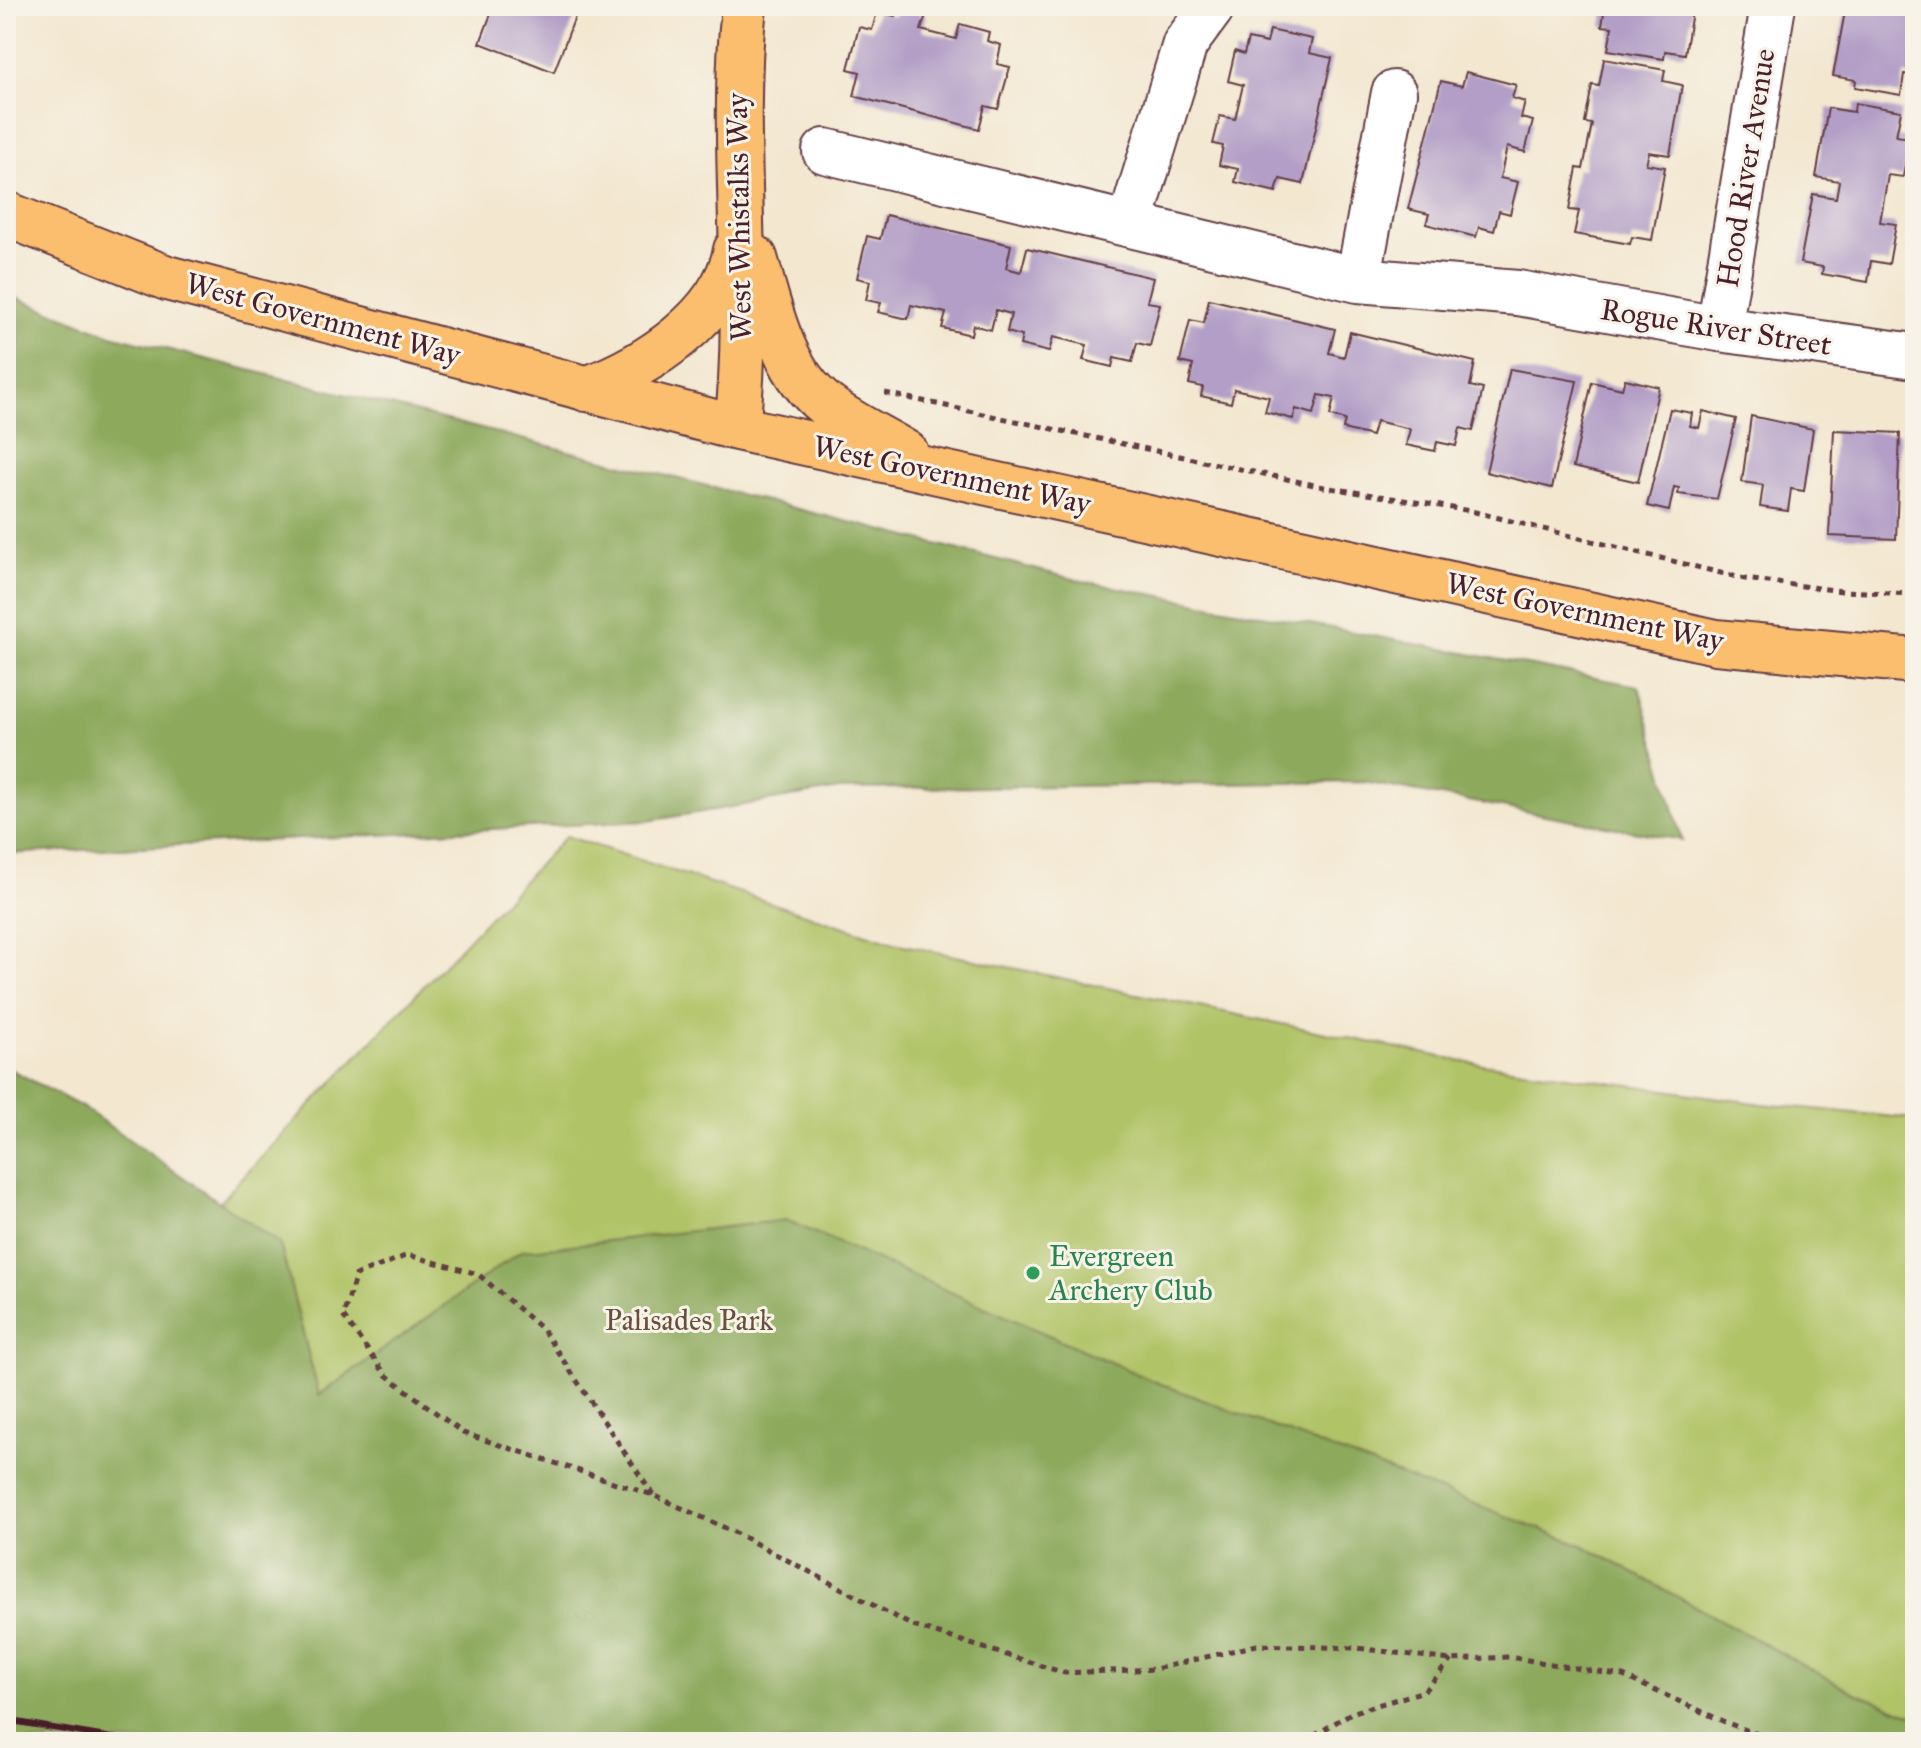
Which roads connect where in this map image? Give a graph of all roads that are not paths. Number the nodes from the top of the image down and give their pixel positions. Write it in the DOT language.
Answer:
graph roads {
  1 [pos="744,6"];
  2 [pos="1213,6"];
  3 [pos="1773,6"];
  4 [pos="1394,93"];
  5 [pos="825,151"];
  6 [pos="6,214"];
  7 [pos="742,216"];
  8 [pos="1130,224"];
  9 [pos="1358,280"];
  10 [pos="1719,329"];
  11 [pos="1915,356"];
  12 [pos="586,389"];
  13 [pos="739,409"];
  14 [pos="939,472"];
  15 [pos="1915,661"];
  1 -- 7 [label="main road, West Whistalks Way"];
  2 -- 8 [label="street"];
  3 -- 10 [label="street, Hood River Avenue"];
  4 -- 9 [label="street"];
  5 -- 8 [label="street, Rogue River Street"];
  6 -- 12 [label="main road, West Government Way"];
  7 -- 12 [label="main road"];
  7 -- 13 [label="main road, West Whistalks Way"];
  7 -- 14 [label="main road"];
  8 -- 9 [label="street, Rogue River Street"];
  9 -- 10 [label="street, Rogue River Street"];
  10 -- 11 [label="street, Rogue River Street"];
  12 -- 13 [label="main road, West Government Way"];
  13 -- 14 [label="main road, West Government Way"];
  14 -- 15 [label="main road, West Government Way"];
}
